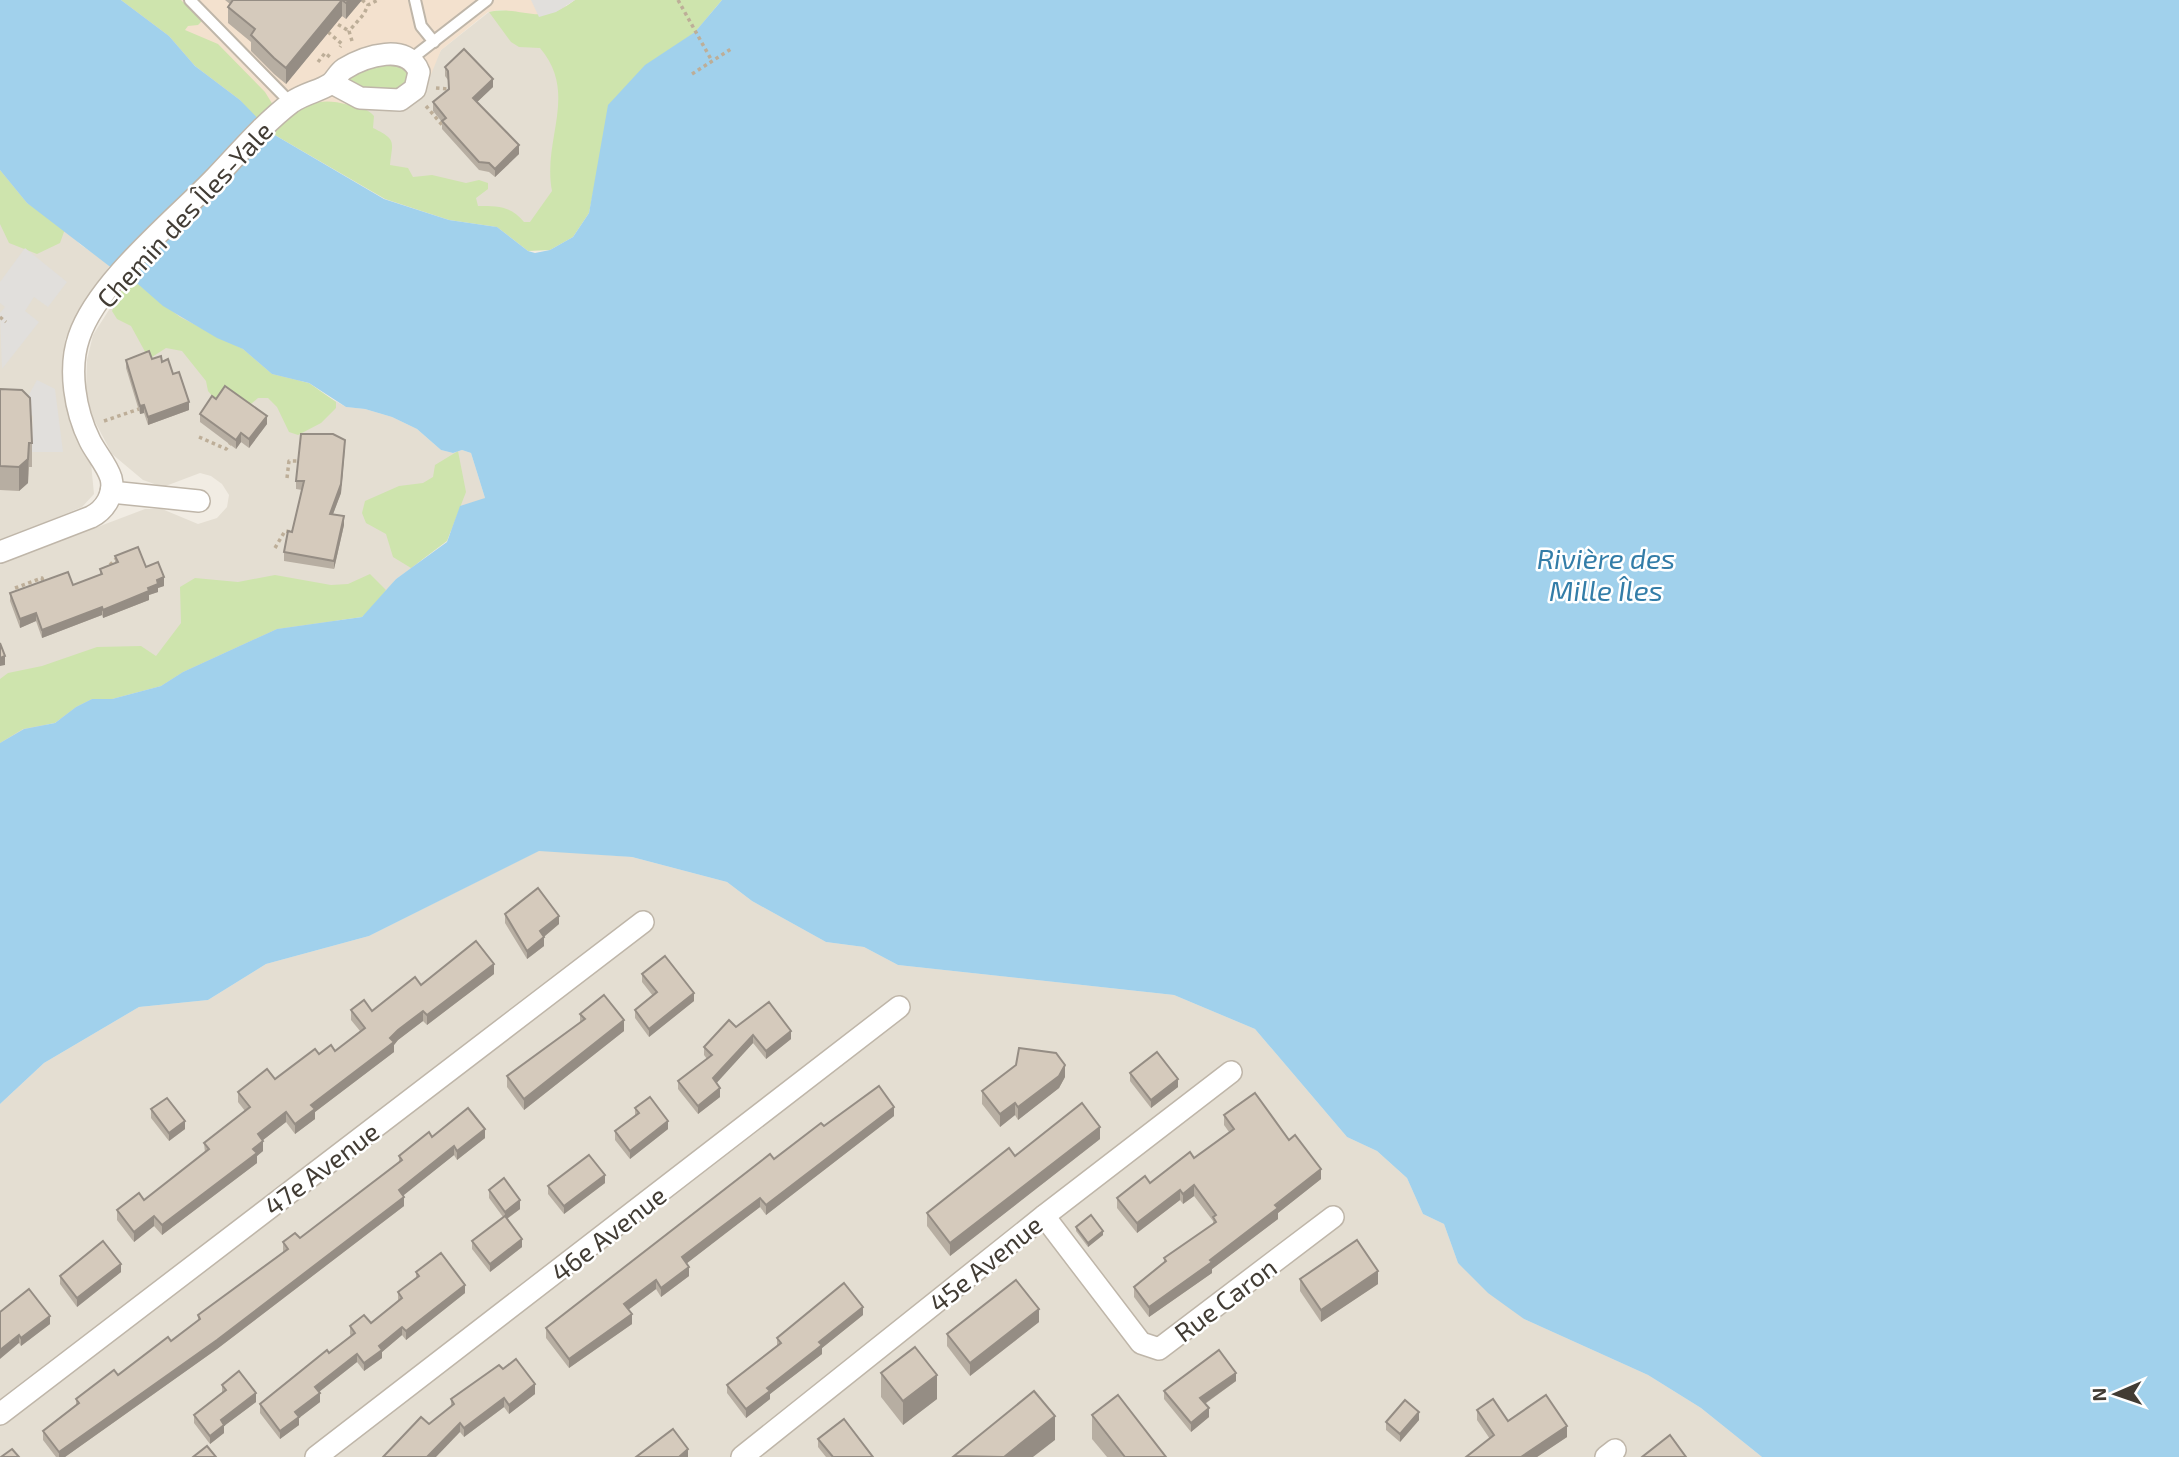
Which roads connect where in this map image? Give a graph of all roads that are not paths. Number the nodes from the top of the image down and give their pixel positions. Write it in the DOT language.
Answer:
graph roads {
  1 [pos="190,0"];
  2 [pos="415,0"];
  3 [pos="484,1"];
  4 [pos="434,42"];
  5 [pos="411,59"];
  6 [pos="327,75"];
  7 [pos="291,103"];
  8 [pos="111,492"];
  9 [pos="199,501"];
  10 [pos="0,552"];
  11 [pos="643,922"];
  12 [pos="899,1007"];
  13 [pos="1231,1072"];
  14 [pos="1044,1216"];
  15 [pos="1333,1217"];
  16 [pos="0,1414"];
  17 [pos="769,1449"];
  18 [pos="316,1457"];
  19 [pos="742,1457"];
  1 -- 7 [label="lane"];
  2 -- 4 [label="lane"];
  3 -- 4 [label="lane"];
  4 -- 5 [label="lane"];
  5 -- 6 [label="street, Chemin des Îles-Yale"];
  5 -- 6 [label="street"];
  6 -- 7 [label="street, Chemin des Îles-Yale"];
  7 -- 8 [label="street, Chemin des Îles-Yale"];
  8 -- 9 [label="street"];
  8 -- 10 [label="street"];
  11 -- 16 [label="street, 47e Avenue"];
  12 -- 18 [label="street, 46e Avenue"];
  13 -- 14 [label="street, 45e Avenue"];
  14 -- 15 [label="street, Rue Caron"];
  14 -- 17 [label="street, 45e Avenue"];
  17 -- 19 [label="street, 45e Avenue"];
}
